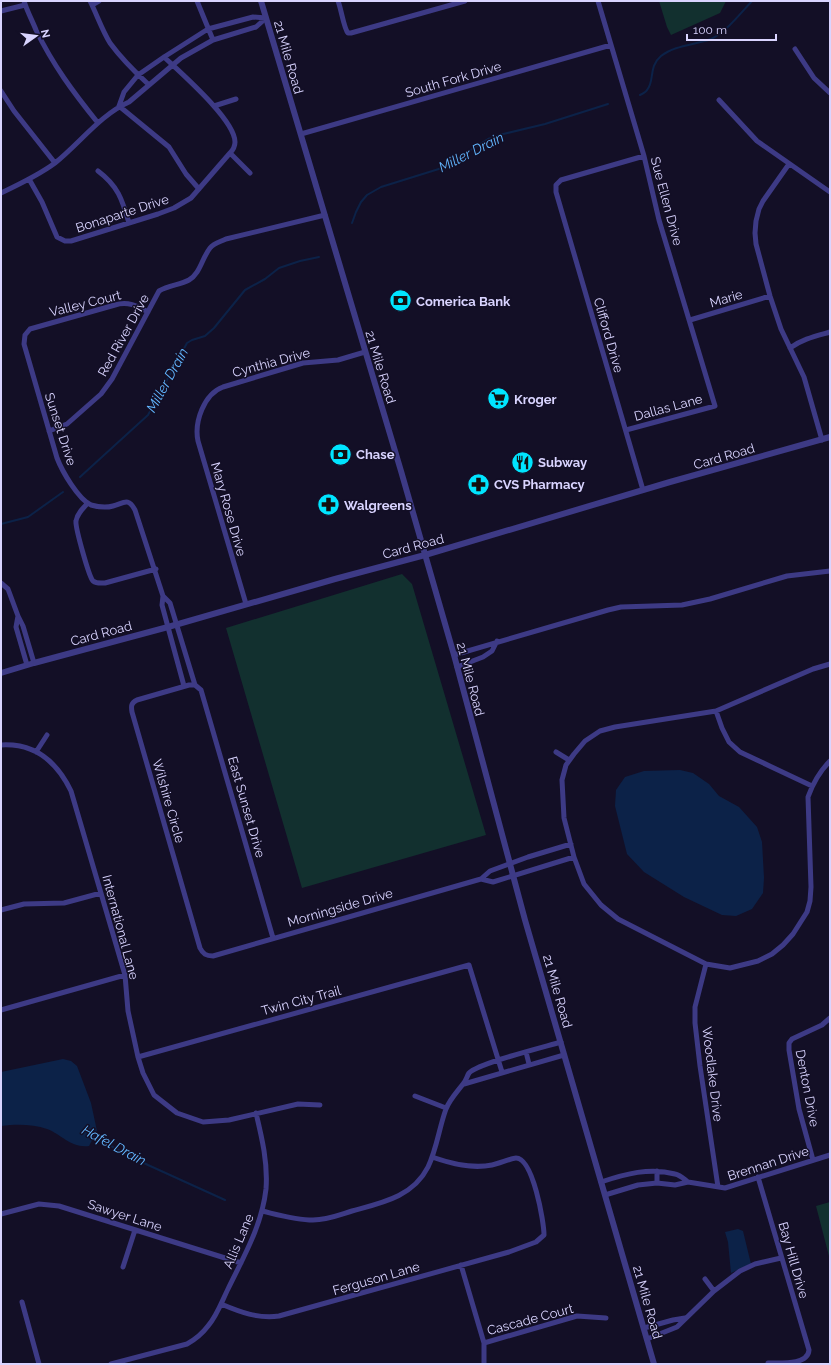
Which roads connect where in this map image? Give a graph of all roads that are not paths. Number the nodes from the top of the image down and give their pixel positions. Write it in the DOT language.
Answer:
graph roads {
  1 [pos="99,1"];
  2 [pos="197,1"];
  3 [pos="261,1"];
  4 [pos="338,1"];
  5 [pos="465,1"];
  6 [pos="598,1"];
  7 [pos="24,3"];
  8 [pos="91,3"];
  9 [pos="1,11"];
  10 [pos="266,18"];
  11 [pos="208,30"];
  12 [pos="213,40"];
  13 [pos="611,45"];
  14 [pos="795,49"];
  15 [pos="164,57"];
  16 [pos="172,64"];
  17 [pos="138,75"];
  18 [pos="148,84"];
  19 [pos="1,91"];
  20 [pos="830,93"];
  21 [pos="236,99"];
  22 [pos="719,100"];
  23 [pos="119,106"];
  24 [pos="214,106"];
  25 [pos="98,123"];
  26 [pos="300,134"];
  27 [pos="230,153"];
  28 [pos="644,156"];
  29 [pos="55,163"];
  30 [pos="789,164"];
  31 [pos="98,171"];
  32 [pos="250,173"];
  33 [pos="30,179"];
  34 [pos="199,189"];
  35 [pos="830,192"];
  36 [pos="1,193"];
  37 [pos="325,215"];
  38 [pos="129,222"];
  39 [pos="770,296"];
  40 [pos="148,312"];
  41 [pos="690,320"];
  42 [pos="27,332"];
  43 [pos="830,332"];
  44 [pos="790,348"];
  45 [pos="365,352"];
  46 [pos="715,406"];
  47 [pos="198,419"];
  48 [pos="49,430"];
  49 [pos="626,430"];
  50 [pos="830,438"];
  51 [pos="822,440"];
  52 [pos="644,490"];
  53 [pos="88,503"];
  54 [pos="425,555"];
  55 [pos="156,569"];
  56 [pos="830,571"];
  57 [pos="1,584"];
  58 [pos="163,596"];
  59 [pos="246,604"];
  60 [pos="18,616"];
  61 [pos="177,624"];
  62 [pos="168,627"];
  63 [pos="498,641"];
  64 [pos="454,655"];
  65 [pos="34,663"];
  66 [pos="830,664"];
  67 [pos="27,665"];
  68 [pos="457,666"];
  69 [pos="1,673"];
  70 [pos="195,684"];
  71 [pos="184,686"];
  72 [pos="716,711"];
  73 [pos="47,735"];
  74 [pos="1,745"];
  75 [pos="36,752"];
  76 [pos="556,752"];
  77 [pos="570,760"];
  78 [pos="830,761"];
  79 [pos="812,786"];
  80 [pos="571,844"];
  81 [pos="574,857"];
  82 [pos="510,863"];
  83 [pos="514,875"];
  84 [pos="481,879"];
  85 [pos="101,893"];
  86 [pos="1,910"];
  87 [pos="273,938"];
  88 [pos="206,955"];
  89 [pos="706,964"];
  90 [pos="125,975"];
  91 [pos="1,1010"];
  92 [pos="830,1018"];
  93 [pos="561,1042"];
  94 [pos="526,1052"];
  95 [pos="564,1055"];
  96 [pos="138,1057"];
  97 [pos="498,1060"];
  98 [pos="529,1064"];
  99 [pos="502,1072"];
  100 [pos="464,1084"];
  101 [pos="415,1096"];
  102 [pos="320,1105"];
  103 [pos="446,1108"];
  104 [pos="256,1113"];
  105 [pos="830,1155"];
  106 [pos="432,1157"];
  107 [pos="812,1160"];
  108 [pos="657,1171"];
  109 [pos="758,1177"];
  110 [pos="601,1182"];
  111 [pos="688,1182"];
  112 [pos="657,1183"];
  113 [pos="718,1187"];
  114 [pos="605,1195"];
  115 [pos="262,1211"];
  116 [pos="1,1214"];
  117 [pos="135,1230"];
  118 [pos="781,1258"];
  119 [pos="241,1263"];
  120 [pos="461,1265"];
  121 [pos="123,1267"];
  122 [pos="705,1279"];
  123 [pos="714,1291"];
  124 [pos="22,1302"];
  125 [pos="221,1304"];
  126 [pos="606,1318"];
  127 [pos="685,1318"];
  128 [pos="644,1328"];
  129 [pos="647,1339"];
  130 [pos="484,1343"];
  131 [pos="768,1363"];
  132 [pos="39,1364"];
  133 [pos="111,1364"];
  134 [pos="484,1364"];
  135 [pos="654,1364"];
  1 -- 8 [label="street"];
  2 -- 11 [label="street"];
  3 -- 10 [label="street, 21 Mile Road"];
  4 -- 5 [label="street"];
  6 -- 13 [label="street, Sue Ellen Drive"];
  7 -- 9 [label="street"];
  7 -- 25 [label="street"];
  8 -- 17 [label="street"];
  10 -- 11 [label="street"];
  10 -- 12 [label="street"];
  10 -- 26 [label="street, 21 Mile Road"];
  11 -- 12 [label="street"];
  11 -- 15 [label="street"];
  12 -- 16 [label="street"];
  13 -- 26 [label="street, South Fork Drive"];
  13 -- 28 [label="street, Sue Ellen Drive"];
  14 -- 20 [label="street"];
  15 -- 16 [label="street"];
  15 -- 17 [label="street"];
  16 -- 18 [label="street"];
  16 -- 24 [label="street"];
  17 -- 18 [label="street"];
  17 -- 23 [label="street"];
  18 -- 23 [label="street"];
  19 -- 29 [label="street"];
  21 -- 24 [label="street"];
  22 -- 30 [label="street"];
  23 -- 25 [label="street"];
  23 -- 34 [label="street"];
  24 -- 27 [label="street"];
  25 -- 29 [label="street"];
  26 -- 37 [label="street, 21 Mile Road"];
  27 -- 32 [label="street"];
  27 -- 34 [label="street, Bonaparte Drive"];
  28 -- 41 [label="street, Sue Ellen Drive"];
  28 -- 49 [label="street, Clifford Drive"];
  29 -- 33 [label="street"];
  30 -- 35 [label="street"];
  30 -- 39 [label="street"];
  31 -- 38 [label="street"];
  33 -- 36 [label="street"];
  33 -- 38 [label="street, Bonaparte Drive"];
  34 -- 38 [label="street, Bonaparte Drive"];
  37 -- 40 [label="street, Red River Drive"];
  37 -- 45 [label="street, 21 Mile Road"];
  39 -- 41 [label="street, Marie"];
  39 -- 44 [label="street"];
  40 -- 42 [label="street, Valley Court"];
  40 -- 48 [label="street, Red River Drive"];
  41 -- 46 [label="street, Sue Ellen Drive"];
  42 -- 48 [label="street, Sunset Drive"];
  43 -- 44 [label="street"];
  44 -- 51 [label="street"];
  45 -- 47 [label="street, Cynthia Drive"];
  45 -- 54 [label="street, 21 Mile Road"];
  46 -- 49 [label="street, Dallas Lane"];
  47 -- 59 [label="street, Mary Rose Drive"];
  48 -- 53 [label="street, Sunset Drive"];
  49 -- 52 [label="street, Clifford Drive"];
  50 -- 51 [label="street, Card Road"];
  51 -- 52 [label="street, Card Road"];
  52 -- 54 [label="street, Card Road"];
  53 -- 55 [label="street"];
  53 -- 55 [label="street"];
  54 -- 59 [label="street, Card Road"];
  54 -- 64 [label="street, 21 Mile Road"];
  55 -- 58 [label="street"];
  56 -- 63 [label="street"];
  57 -- 60 [label="street"];
  58 -- 61 [label="street"];
  58 -- 62 [label="street"];
  59 -- 61 [label="street, Card Road"];
  60 -- 65 [label="street"];
  60 -- 67 [label="street"];
  61 -- 62 [label="street, Card Road"];
  61 -- 70 [label="street, East Sunset Drive"];
  62 -- 65 [label="street, Card Road"];
  62 -- 71 [label="street"];
  63 -- 64 [label="street"];
  63 -- 68 [label="street"];
  64 -- 68 [label="street, 21 Mile Road"];
  65 -- 67 [label="street, Card Road"];
  66 -- 72 [label="street"];
  67 -- 69 [label="street, Card Road"];
  68 -- 82 [label="street, 21 Mile Road"];
  70 -- 71 [label="street"];
  70 -- 87 [label="street, East Sunset Drive"];
  71 -- 88 [label="street, Wilshire Circle"];
  72 -- 77 [label="street"];
  72 -- 79 [label="street"];
  73 -- 75 [label="street"];
  74 -- 75 [label="street, International Lane"];
  75 -- 85 [label="street, International Lane"];
  76 -- 77 [label="street"];
  77 -- 80 [label="street"];
  78 -- 79 [label="street"];
  79 -- 89 [label="street"];
  80 -- 81 [label="street"];
  80 -- 82 [label="street, Morningside Drive"];
  81 -- 83 [label="street, Morningside Drive"];
  81 -- 89 [label="street"];
  82 -- 83 [label="street, 21 Mile Road"];
  82 -- 84 [label="street, Morningside Drive"];
  83 -- 84 [label="street, Morningside Drive"];
  83 -- 93 [label="street, 21 Mile Road"];
  84 -- 87 [label="street, Morningside Drive"];
  85 -- 86 [label="street"];
  85 -- 90 [label="street, International Lane"];
  87 -- 88 [label="street, Morningside Drive"];
  89 -- 113 [label="street, Woodlake Drive"];
  90 -- 91 [label="street"];
  90 -- 96 [label="street, International Lane"];
  92 -- 107 [label="street, Denton Drive"];
  93 -- 94 [label="street"];
  93 -- 95 [label="street, 21 Mile Road"];
  94 -- 97 [label="street"];
  94 -- 98 [label="street"];
  95 -- 98 [label="street"];
  95 -- 110 [label="street, 21 Mile Road"];
  96 -- 97 [label="street, Twin City Trail"];
  96 -- 104 [label="street, International Lane"];
  97 -- 99 [label="street"];
  97 -- 100 [label="street"];
  98 -- 99 [label="street"];
  99 -- 100 [label="street"];
  100 -- 103 [label="street"];
  101 -- 103 [label="street"];
  102 -- 104 [label="street, International Lane"];
  103 -- 106 [label="street"];
  104 -- 115 [label="street, Allis Lane"];
  105 -- 107 [label="street, Brennan Drive"];
  106 -- 115 [label="street"];
  106 -- 120 [label="street, Ferguson Lane"];
  107 -- 109 [label="street, Brennan Drive"];
  108 -- 110 [label="street, Brennan Drive"];
  108 -- 111 [label="street, Brennan Drive"];
  108 -- 112 [label="street"];
  109 -- 113 [label="street, Brennan Drive"];
  109 -- 118 [label="street, Bay Hill Drive"];
  110 -- 114 [label="street, 21 Mile Road"];
  111 -- 112 [label="street, Brennan Drive"];
  111 -- 113 [label="street, Brennan Drive"];
  112 -- 114 [label="street, Brennan Drive"];
  114 -- 128 [label="street, 21 Mile Road"];
  115 -- 119 [label="street, Allis Lane"];
  116 -- 117 [label="street, Sawyer Lane"];
  117 -- 119 [label="street, Sawyer Lane"];
  117 -- 121 [label="street"];
  118 -- 123 [label="street"];
  118 -- 131 [label="street, Bay Hill Drive"];
  119 -- 125 [label="street, Allis Lane"];
  120 -- 125 [label="street, Ferguson Lane"];
  120 -- 130 [label="street"];
  122 -- 123 [label="street"];
  123 -- 127 [label="street"];
  124 -- 132 [label="street"];
  125 -- 133 [label="street, Allis Lane"];
  126 -- 130 [label="street, Cascade Court"];
  127 -- 128 [label="street"];
  127 -- 129 [label="street"];
  128 -- 129 [label="street, 21 Mile Road"];
  129 -- 135 [label="street, 21 Mile Road"];
  130 -- 134 [label="street"];
}
